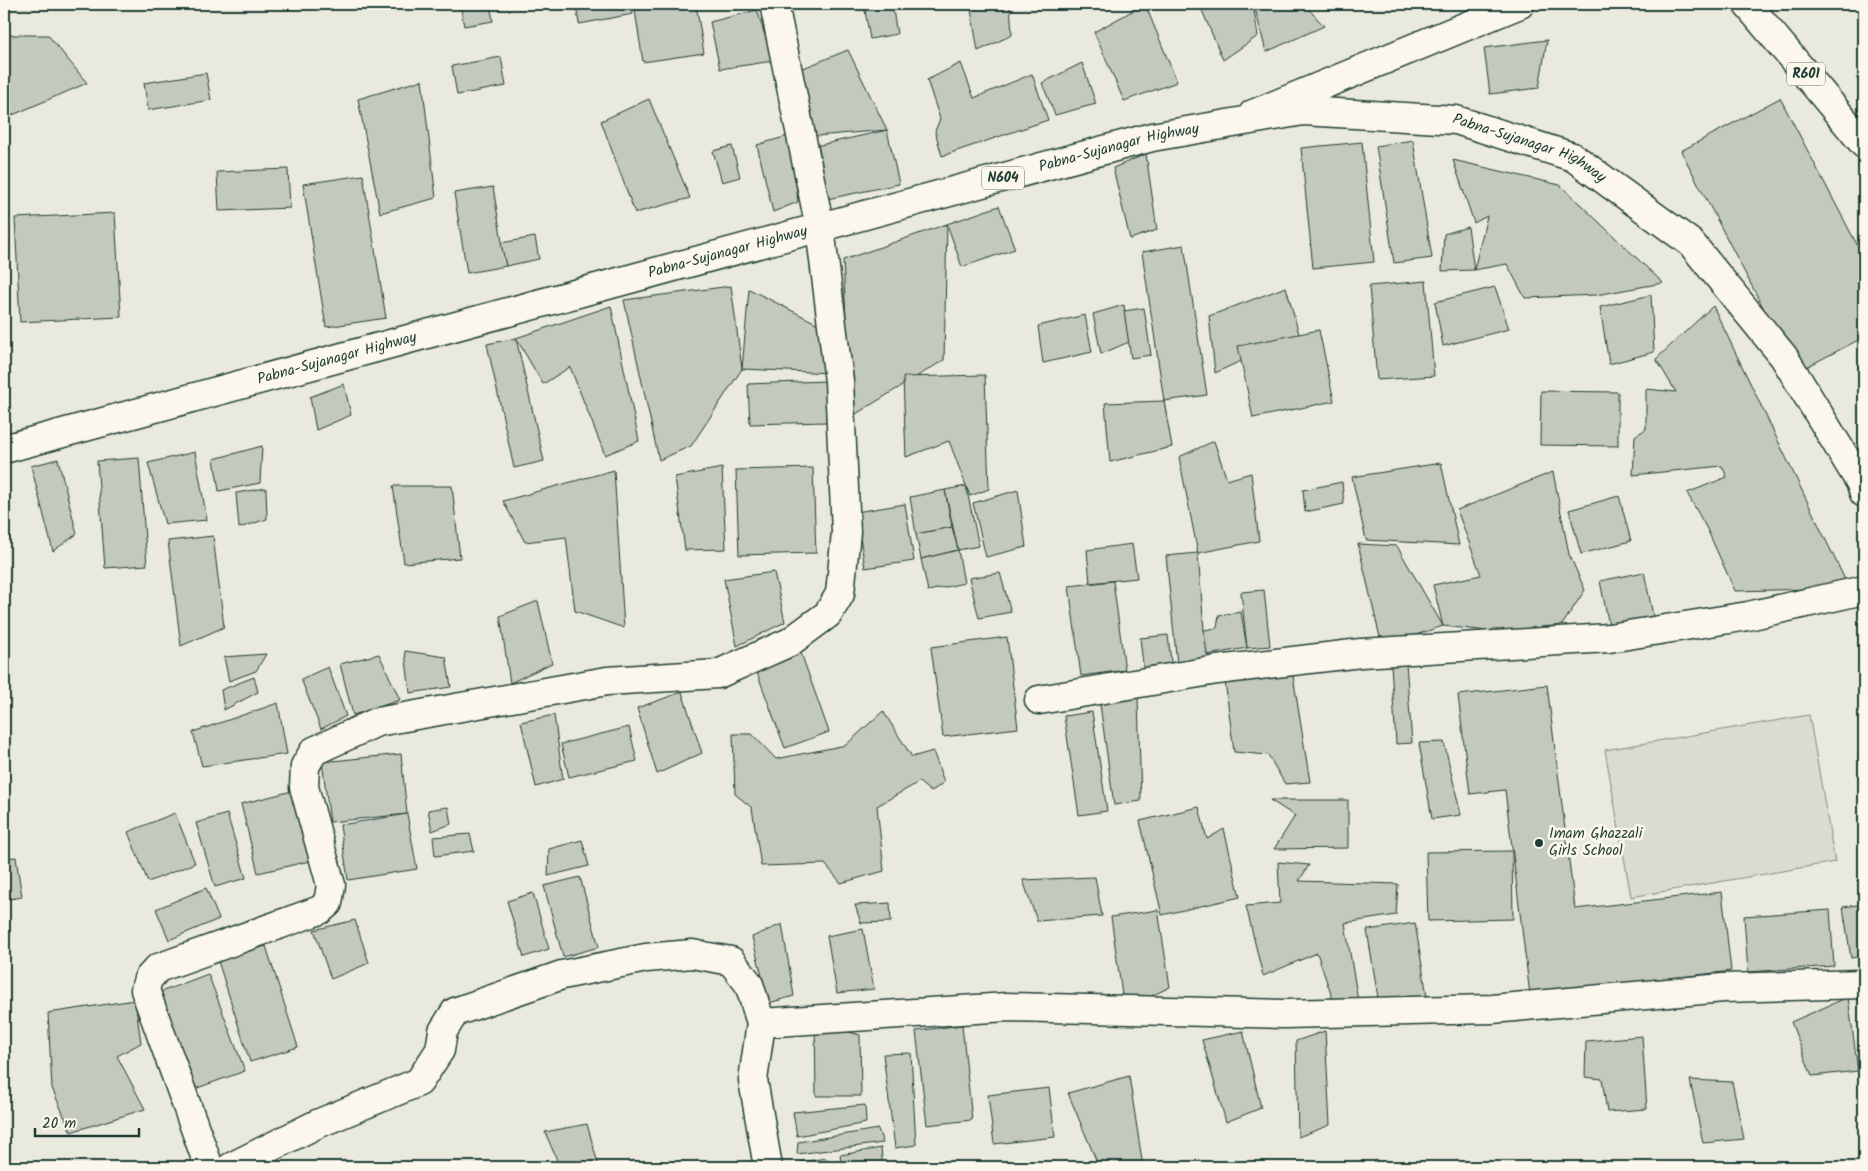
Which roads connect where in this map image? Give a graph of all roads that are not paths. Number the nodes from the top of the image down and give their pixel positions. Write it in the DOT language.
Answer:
graph roads {
  1 [pos="774,4"];
  2 [pos="1520,4"];
  3 [pos="1747,4"];
  4 [pos="1229,124"];
  5 [pos="1864,144"];
  6 [pos="820,228"];
  7 [pos="4,449"];
  8 [pos="1863,480"];
  9 [pos="1864,590"];
  10 [pos="1039,700"];
  11 [pos="1864,984"];
  12 [pos="761,1023"];
  13 [pos="209,1167"];
  14 [pos="231,1167"];
  15 [pos="768,1167"];
  1 -- 6 [label="main road"];
  2 -- 4 [label="main road"];
  3 -- 5 [label="main road, R601"];
  4 -- 6 [label="main road, Pabna-Sujanagar Highway / N604"];
  4 -- 8 [label="main road, Pabna-Sujanagar Highway / N604"];
  6 -- 7 [label="main road, Pabna-Sujanagar Highway / N604"];
  6 -- 13 [label="main road"];
  9 -- 10 [label="main road"];
  11 -- 12 [label="main road"];
  12 -- 14 [label="main road"];
  12 -- 15 [label="main road"];
}
